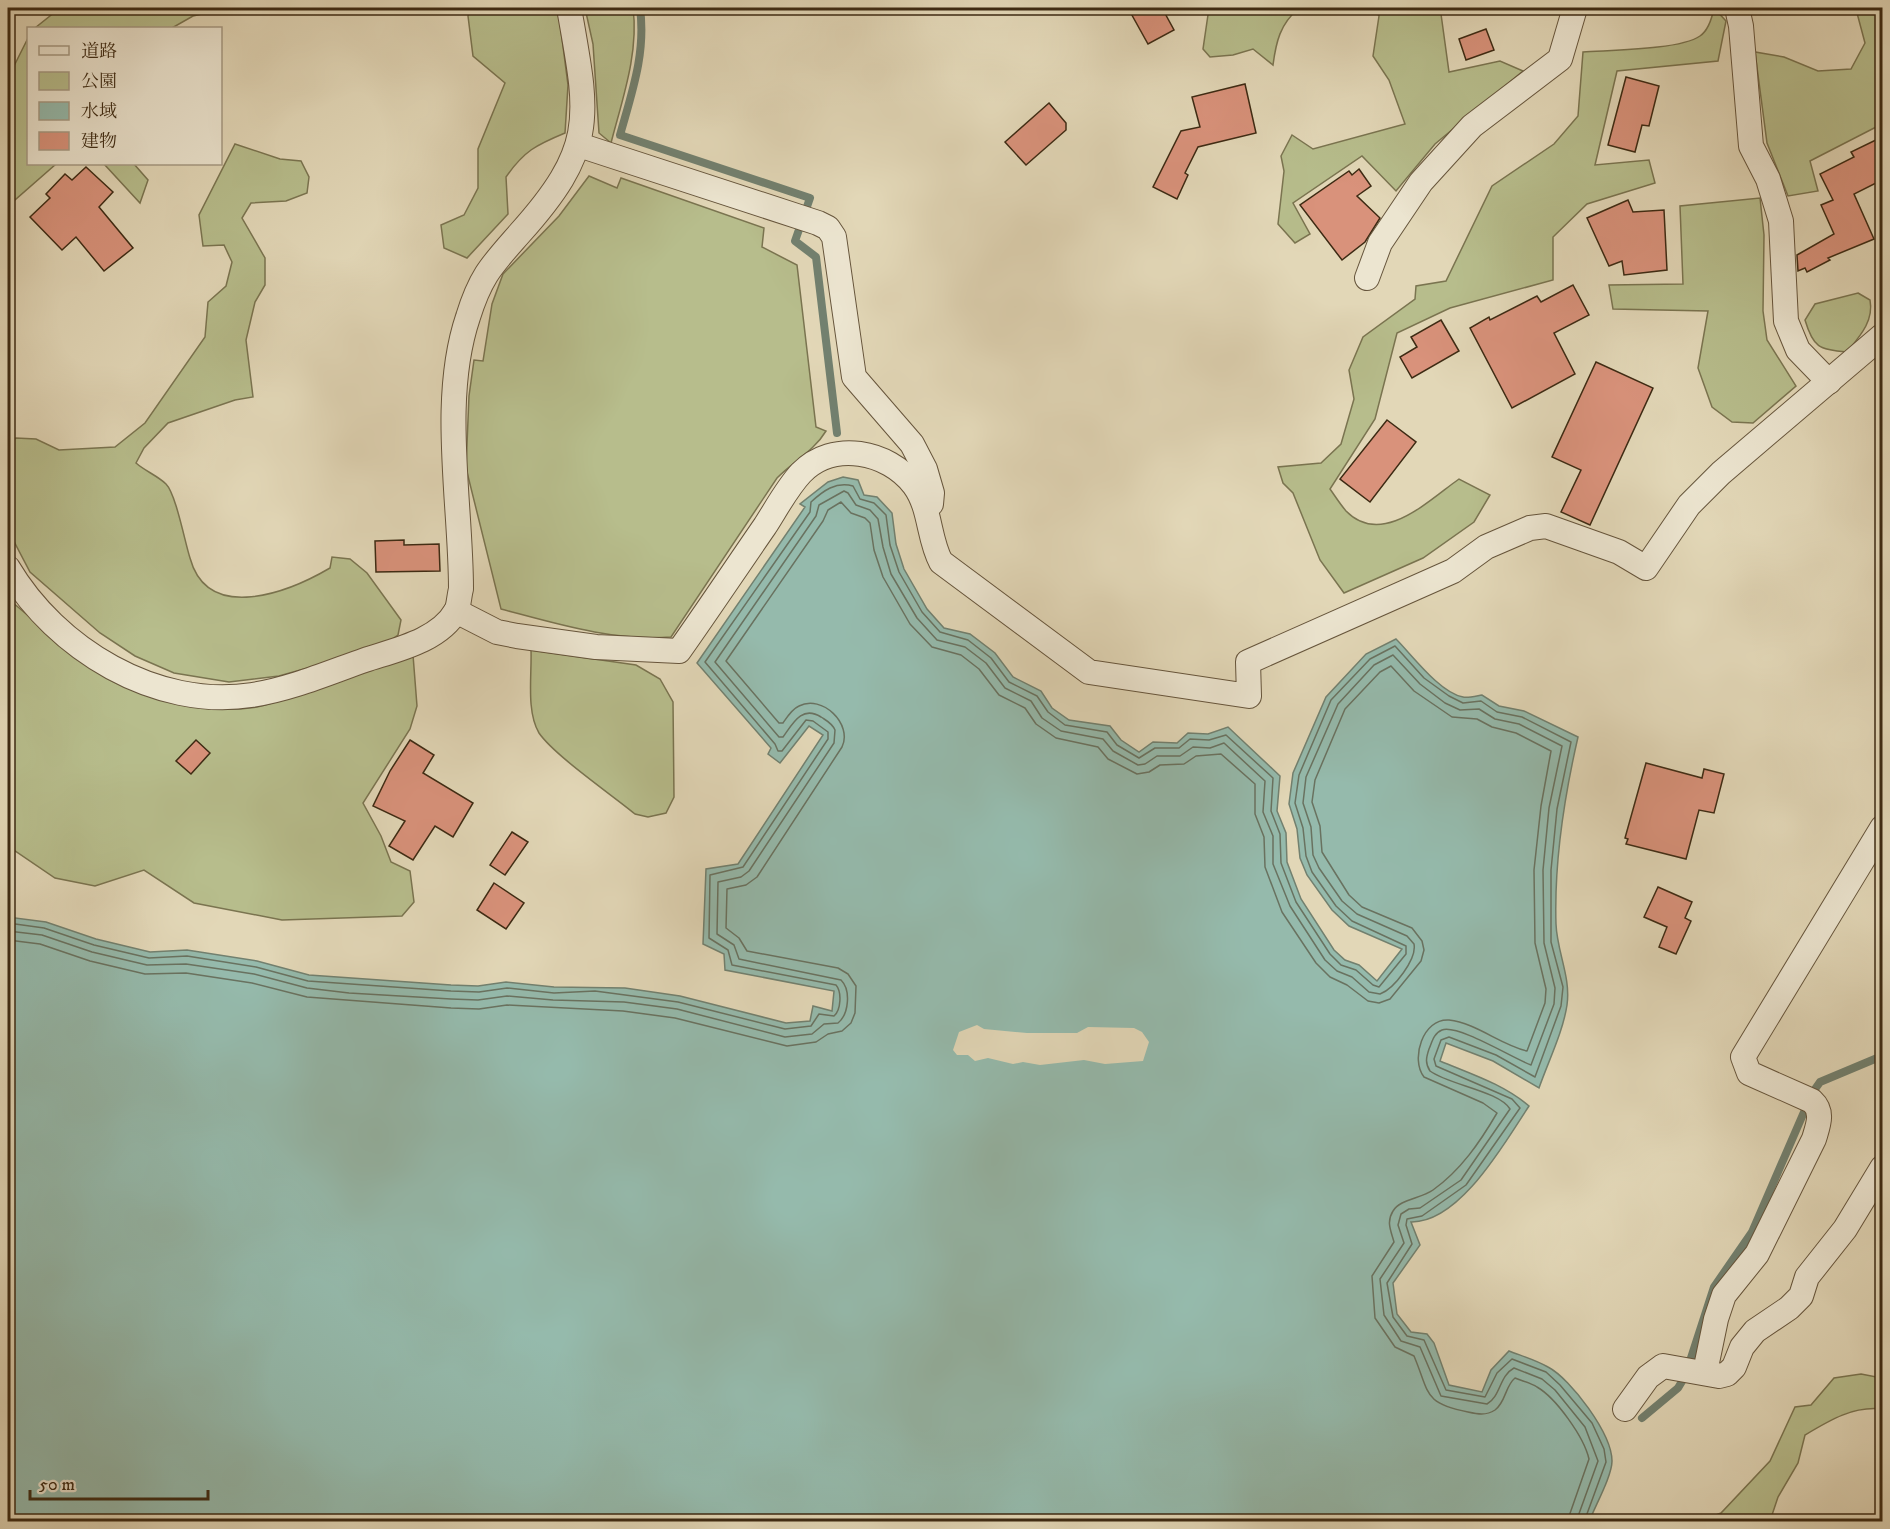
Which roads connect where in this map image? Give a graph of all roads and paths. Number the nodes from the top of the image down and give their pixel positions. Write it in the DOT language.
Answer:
graph roads {
  1 [pos="569,8"];
  2 [pos="1575,8"];
  3 [pos="1737,8"];
  4 [pos="579,145"];
  5 [pos="1367,278"];
  6 [pos="1882,336"];
  7 [pos="1829,382"];
  8 [pos="929,522"];
  9 [pos="8,568"];
  10 [pos="456,611"];
  11 [pos="1882,828"];
  12 [pos="1882,1168"];
  13 [pos="1705,1372"];
  14 [pos="1625,1409"];
  1 -- 4 [label="street"];
  2 -- 5 [label="street"];
  3 -- 7 [label="street"];
  4 -- 8 [label="street"];
  4 -- 10 [label="street"];
  6 -- 7 [label="street"];
  7 -- 8 [label="street"];
  8 -- 10 [label="street"];
  9 -- 10 [label="street"];
  11 -- 13 [label="street"];
  12 -- 13 [label="street"];
  13 -- 14 [label="street"];
}
